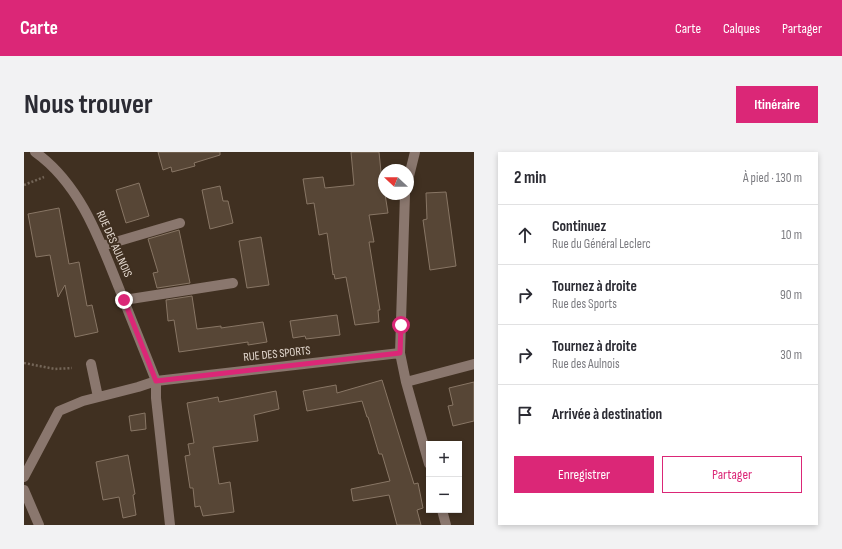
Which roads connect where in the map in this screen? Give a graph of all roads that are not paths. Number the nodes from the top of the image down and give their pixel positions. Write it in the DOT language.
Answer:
graph roads {
  1 [pos="35,152"];
  2 [pos="415,152"];
  3 [pos="412,164"];
  4 [pos="405,200"];
  5 [pos="180,223"];
  6 [pos="102,246"];
  7 [pos="233,282"];
  8 [pos="124,300"];
  9 [pos="400,353"];
  10 [pos="91,364"];
  11 [pos="474,364"];
  12 [pos="156,381"];
  13 [pos="406,382"];
  14 [pos="98,397"];
  15 [pos="426,453"];
  16 [pos="24,477"];
  17 [pos="24,490"];
  18 [pos="443,513"];
  19 [pos="39,525"];
  20 [pos="170,525"];
  21 [pos="446,525"];
  1 -- 6 [label="street, RUE DES AULNOIS"];
  2 -- 3 [label="street"];
  4 -- 9 [label="street"];
  5 -- 6 [label="street"];
  6 -- 8 [label="street, RUE DES AULNOIS"];
  7 -- 8 [label="street"];
  8 -- 12 [label="street, RUE DES AULNOIS"];
  9 -- 12 [label="street, RUE DES SPORTS"];
  9 -- 13 [label="street"];
  10 -- 14 [label="street"];
  11 -- 13 [label="street"];
  12 -- 14 [label="street, RUE DES SPORTS"];
  12 -- 20 [label="street, RUE DES AULNOIS"];
  13 -- 15 [label="street"];
  14 -- 16 [label="street, RUE DES SPORTS"];
  17 -- 19 [label="street"];
  18 -- 21 [label="street"];
}
